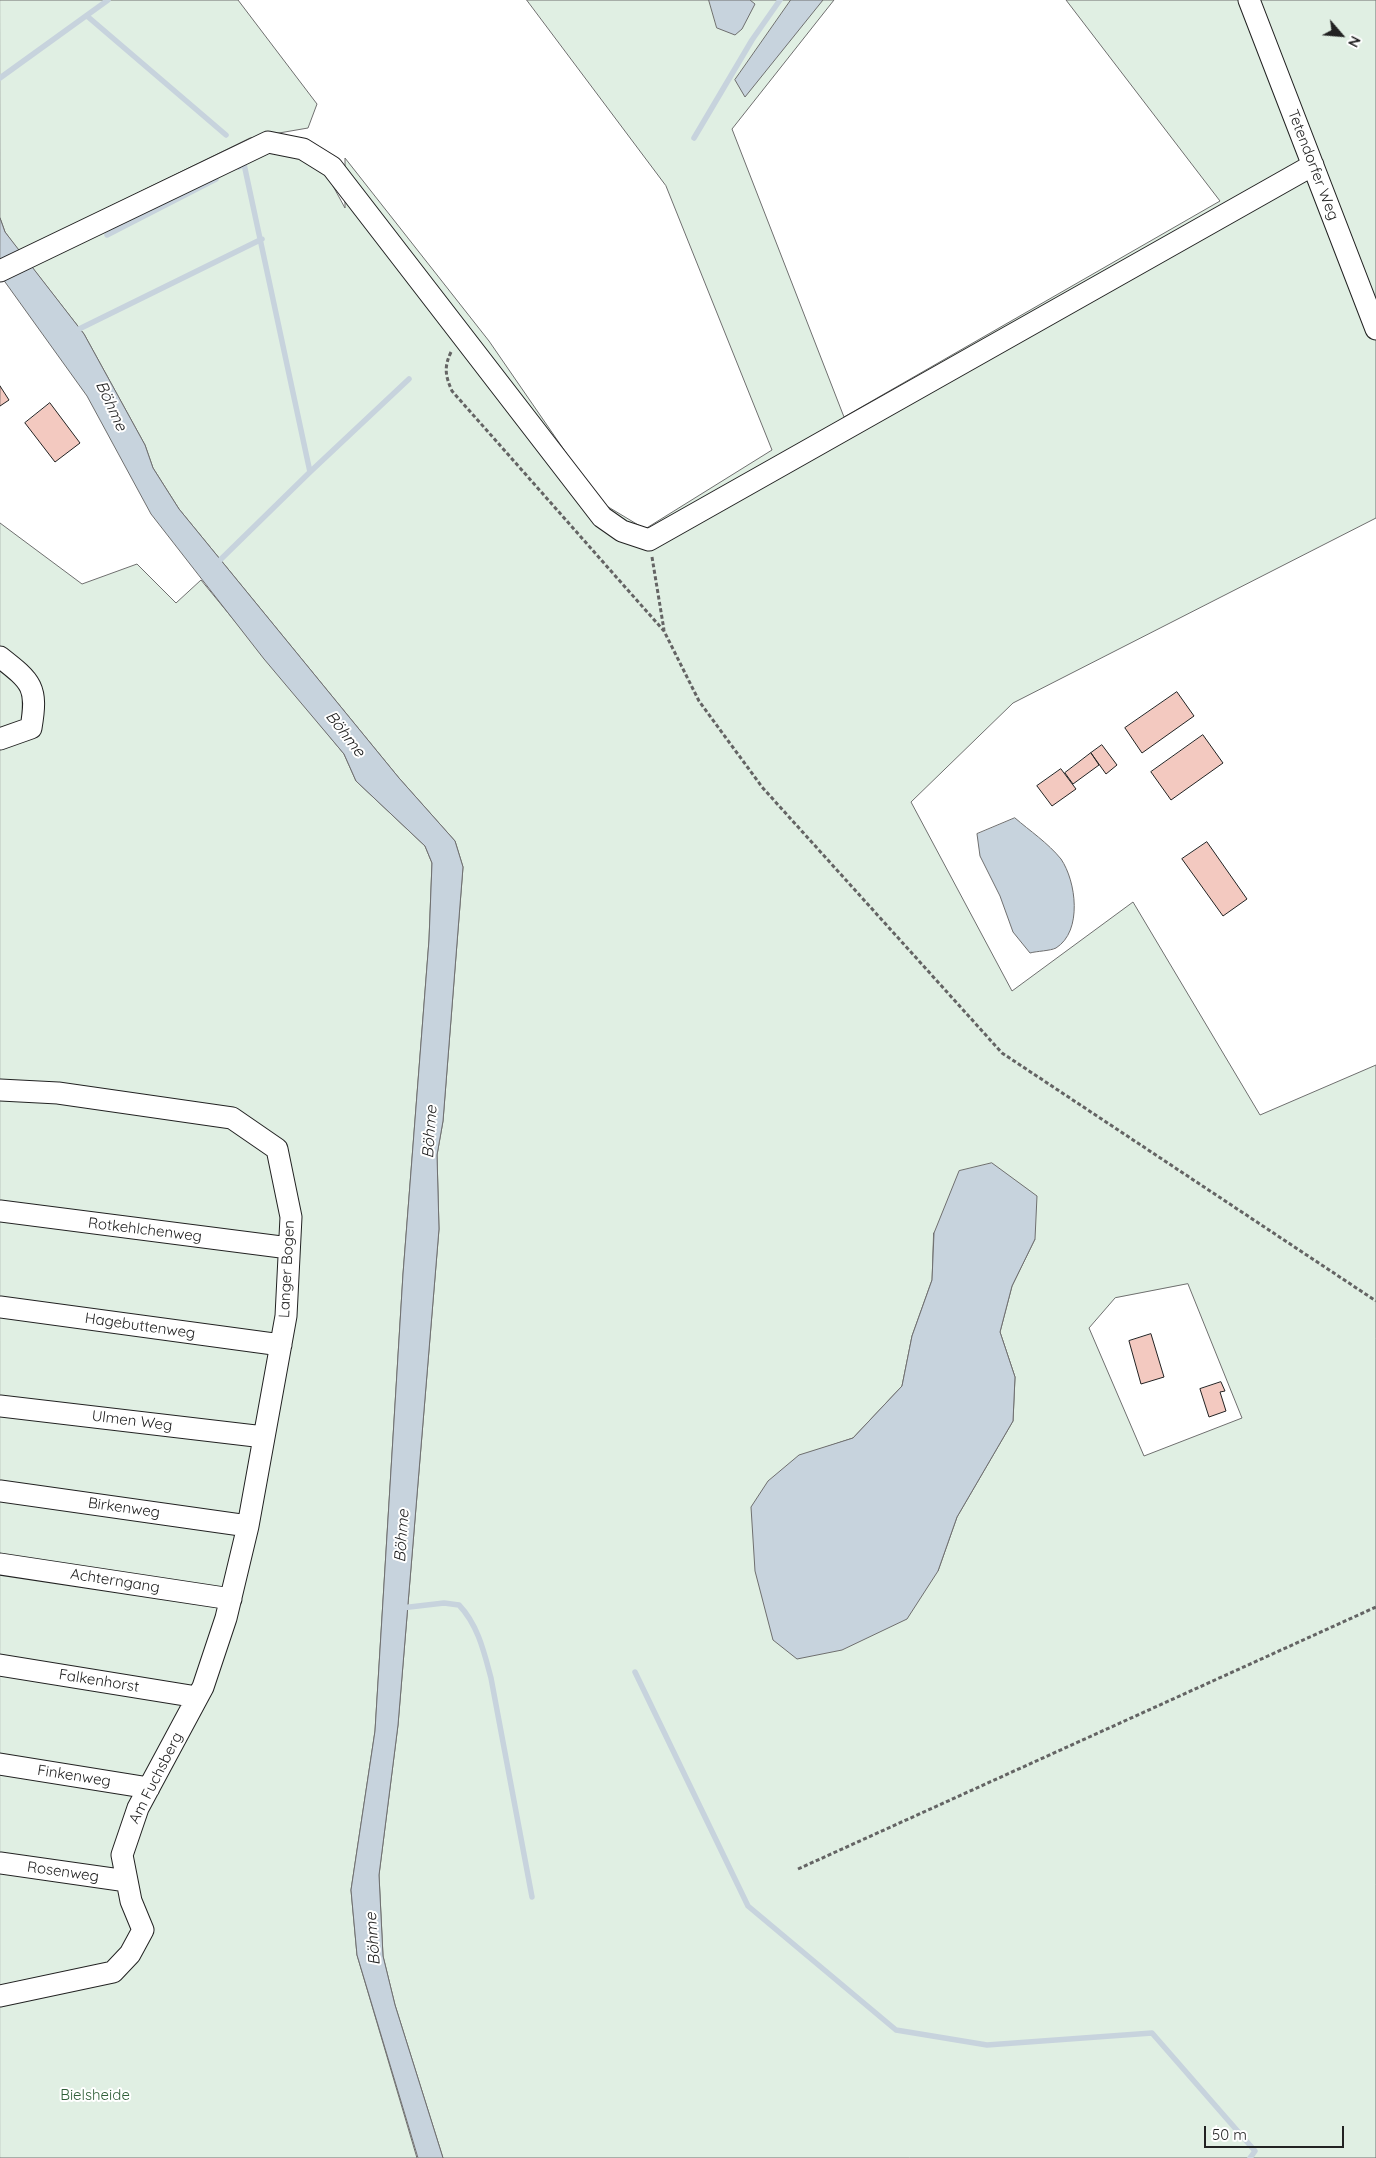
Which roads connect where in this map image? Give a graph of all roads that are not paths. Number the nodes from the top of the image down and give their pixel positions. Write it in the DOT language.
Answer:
graph roads {
  1 [pos="1249,0"];
  2 [pos="1313,164"];
  3 [pos="0,271"];
  4 [pos="1376,330"];
  5 [pos="0,657"];
  6 [pos="0,739"];
  7 [pos="0,1090"];
  8 [pos="0,1211"];
  9 [pos="289,1248"];
  10 [pos="0,1307"];
  11 [pos="281,1344"];
  12 [pos="0,1406"];
  13 [pos="264,1437"];
  14 [pos="0,1491"];
  15 [pos="248,1526"];
  16 [pos="0,1564"];
  17 [pos="231,1599"];
  18 [pos="0,1664"];
  19 [pos="197,1697"];
  20 [pos="0,1764"];
  21 [pos="148,1788"];
  22 [pos="0,1863"];
  23 [pos="127,1881"];
  24 [pos="0,1996"];
  1 -- 2 [label="street, Tetendorfer Weg"];
  2 -- 3 [label="street"];
  2 -- 4 [label="street, Tetendorfer Weg"];
  5 -- 6 [label="street"];
  7 -- 9 [label="street, Langer Bogen"];
  8 -- 9 [label="street, Rotkehlchenweg"];
  9 -- 11 [label="street, Langer Bogen"];
  10 -- 11 [label="street, Hagebuttenweg"];
  11 -- 13 [label="street, Langer Bogen"];
  12 -- 13 [label="street, Ulmen Weg"];
  13 -- 15 [label="street, Langer Bogen"];
  14 -- 15 [label="street, Birkenweg"];
  15 -- 17 [label="street, Am Fuchsberg"];
  16 -- 17 [label="street, Achterngang"];
  17 -- 19 [label="street, Am Fuchsberg"];
  18 -- 19 [label="street, Falkenhorst"];
  19 -- 21 [label="street, Am Fuchsberg"];
  20 -- 21 [label="street, Finkenweg"];
  21 -- 23 [label="street, Am Fuchsberg"];
  22 -- 23 [label="street, Rosenweg"];
  23 -- 24 [label="street, Am Fuchsberg"];
}
